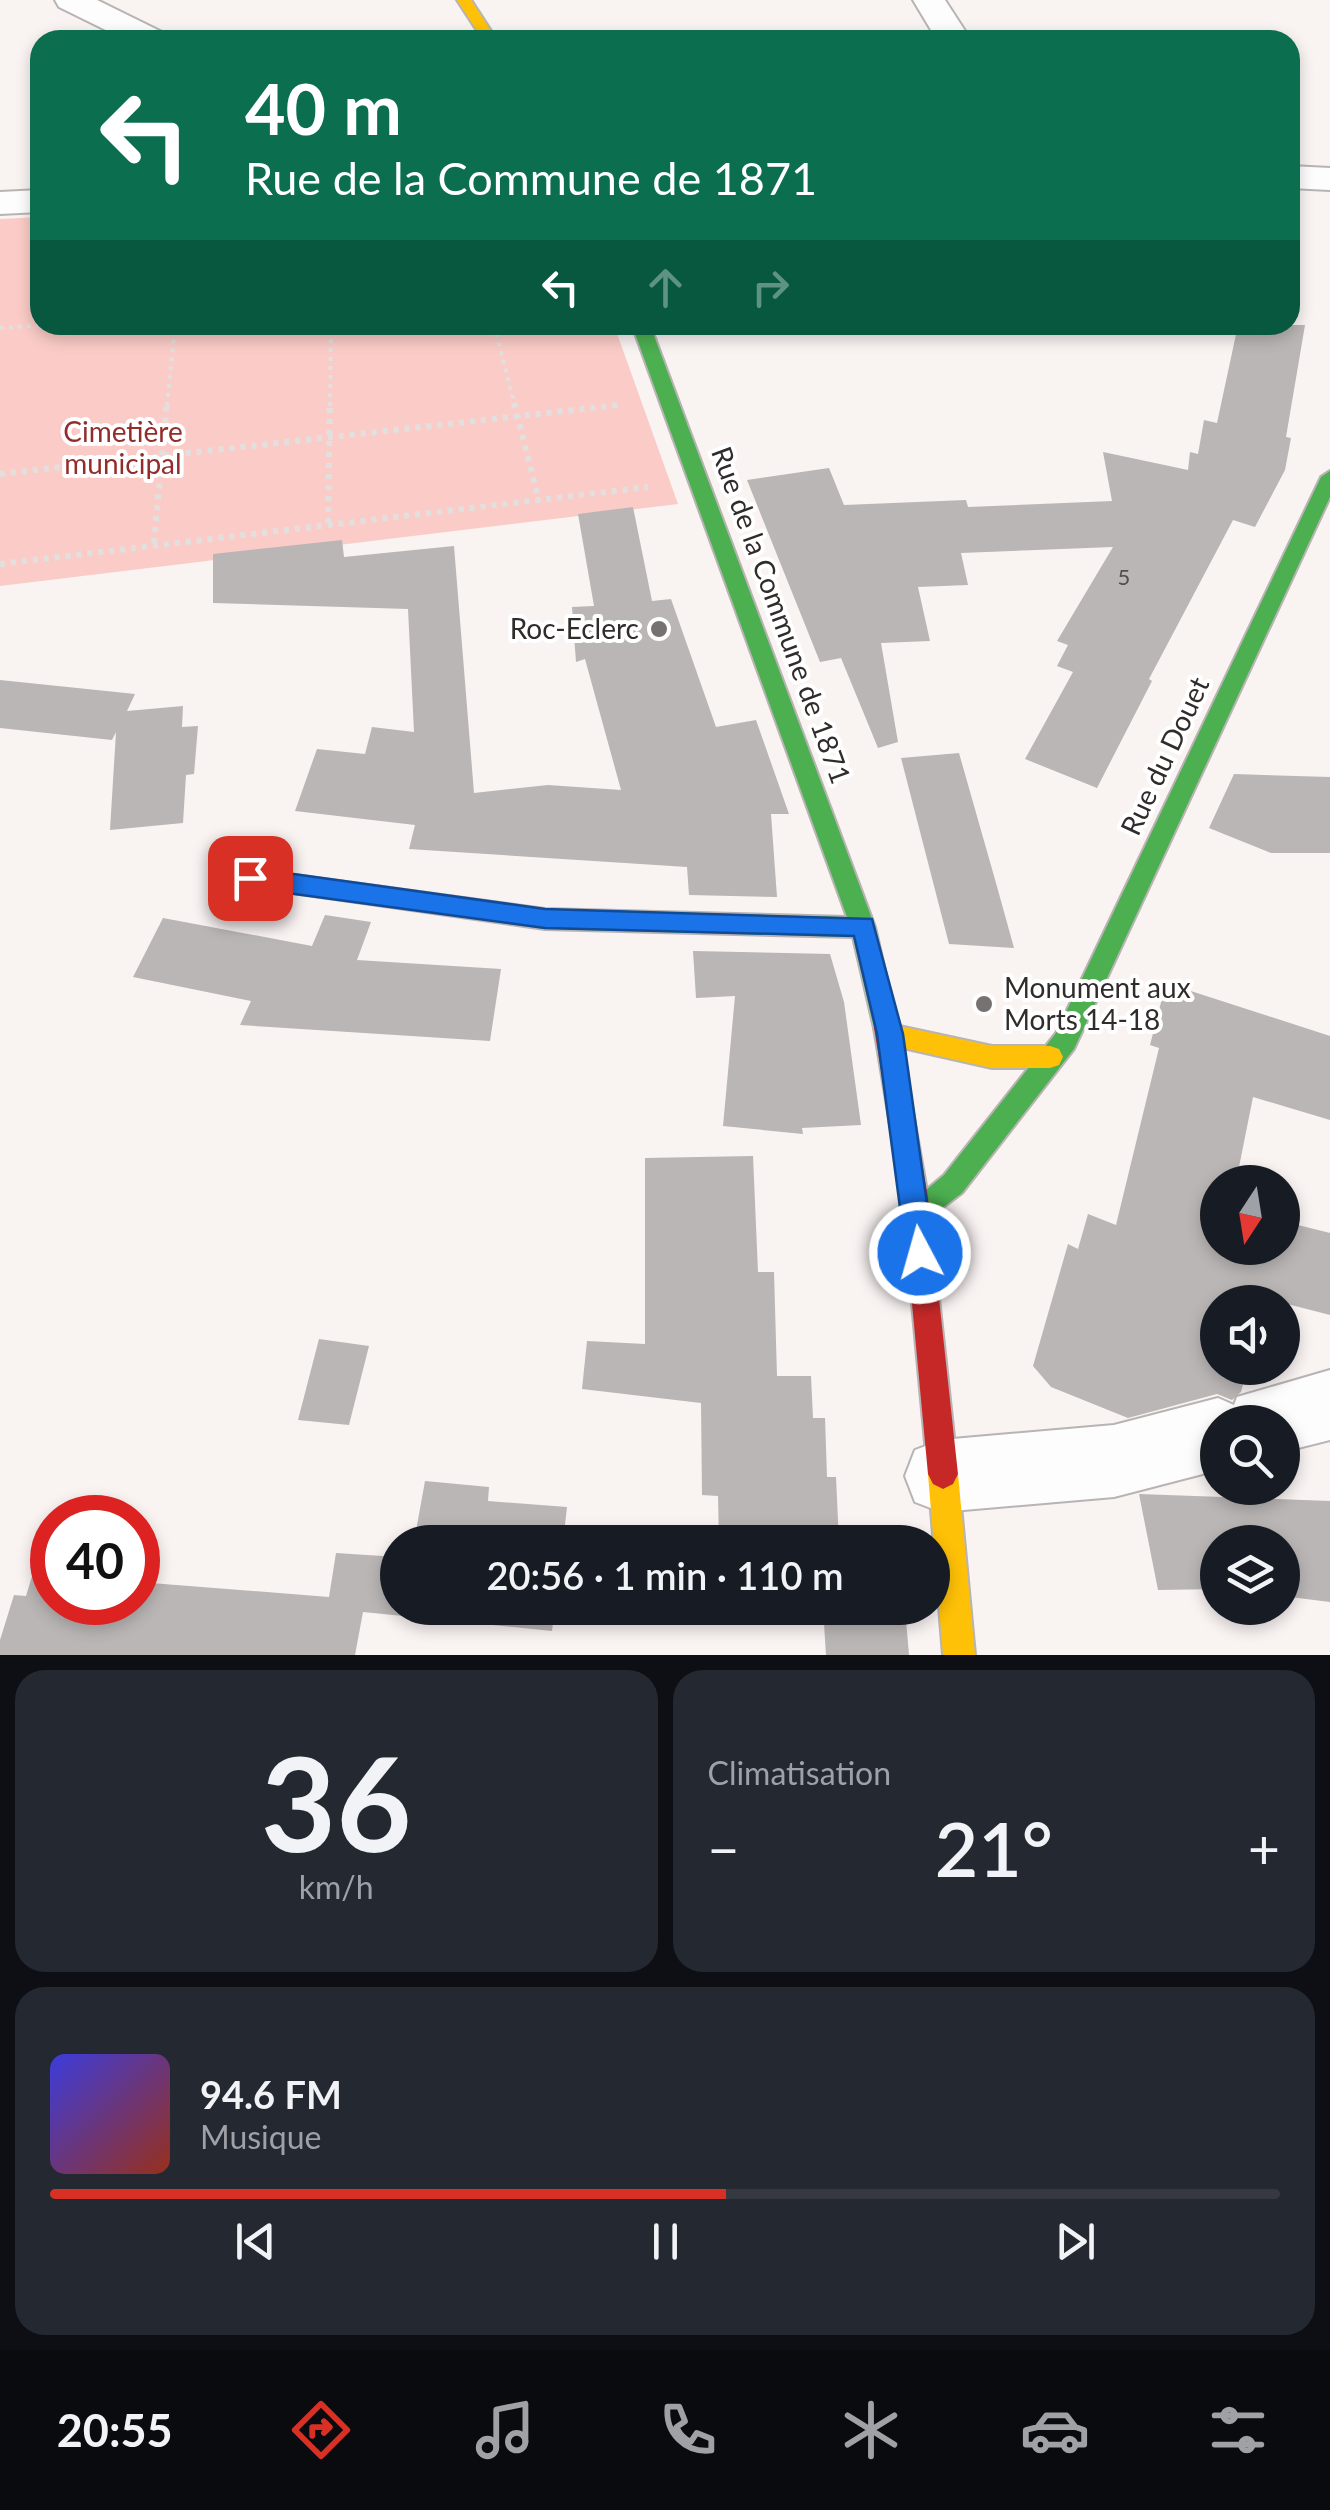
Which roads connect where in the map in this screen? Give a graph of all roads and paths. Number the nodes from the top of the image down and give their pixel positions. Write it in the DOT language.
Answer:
graph roads {
  1 [pos="71,0"];
  2 [pos="464,0"];
  3 [pos="928,0"];
  4 [pos="132,30"];
  5 [pos="484,30"];
  6 [pos="948,30"];
  7 [pos="1300,178"];
  8 [pos="1330,179"];
  9 [pos="30,202"];
  10 [pos="0,203"];
  11 [pos="30,326"];
  12 [pos="0,328"];
  13 [pos="174,335"];
  14 [pos="331,335"];
  15 [pos="497,335"];
  16 [pos="645,335"];
  17 [pos="668,397"];
  18 [pos="519,416"];
  19 [pos="327,436"];
  20 [pos="161,455"];
  21 [pos="0,474"];
  22 [pos="1330,477"];
  23 [pos="658,486"];
  24 [pos="539,500"];
  25 [pos="328,523"];
  26 [pos="154,543"];
  27 [pos="0,564"];
  28 [pos="250,878"];
  29 [pos="864,926"];
  30 [pos="890,1034"];
  31 [pos="1050,1057"];
  32 [pos="916,1216"];
  33 [pos="1330,1405"];
  34 [pos="1300,1412"];
  35 [pos="1200,1439"];
  36 [pos="941,1476"];
  37 [pos="959,1655"];
  1 -- 4 [label="street"];
  2 -- 5 [label="street"];
  3 -- 6 [label="street"];
  7 -- 8 [label="street"];
  9 -- 10 [label="street"];
  11 -- 12 [label="path"];
  13 -- 20 [label="path"];
  14 -- 19 [label="path"];
  15 -- 18 [label="path"];
  16 -- 17 [label="street, Rue de la Commune de 1871"];
  17 -- 18 [label="path"];
  17 -- 29 [label="street, Rue de la Commune de 1871"];
  18 -- 19 [label="path"];
  18 -- 24 [label="path"];
  19 -- 20 [label="path"];
  19 -- 25 [label="path"];
  20 -- 21 [label="path"];
  20 -- 26 [label="path"];
  22 -- 31 [label="street, Rue du Douet"];
  23 -- 24 [label="path"];
  24 -- 25 [label="path"];
  25 -- 26 [label="path"];
  26 -- 27 [label="path"];
  28 -- 29 [label="street"];
  29 -- 30 [label="street, Rue de la Commune de 1871"];
  30 -- 31 [label="street"];
  30 -- 32 [label="street, Rue de la Commune de 1871"];
  31 -- 32 [label="street, Rue du Douet"];
  32 -- 36 [label="street, Rue de la Commune de 1871"];
  33 -- 34 [label="street"];
  35 -- 36 [label="street"];
  36 -- 37 [label="street, Rue de la Commune de 1871"];
}
